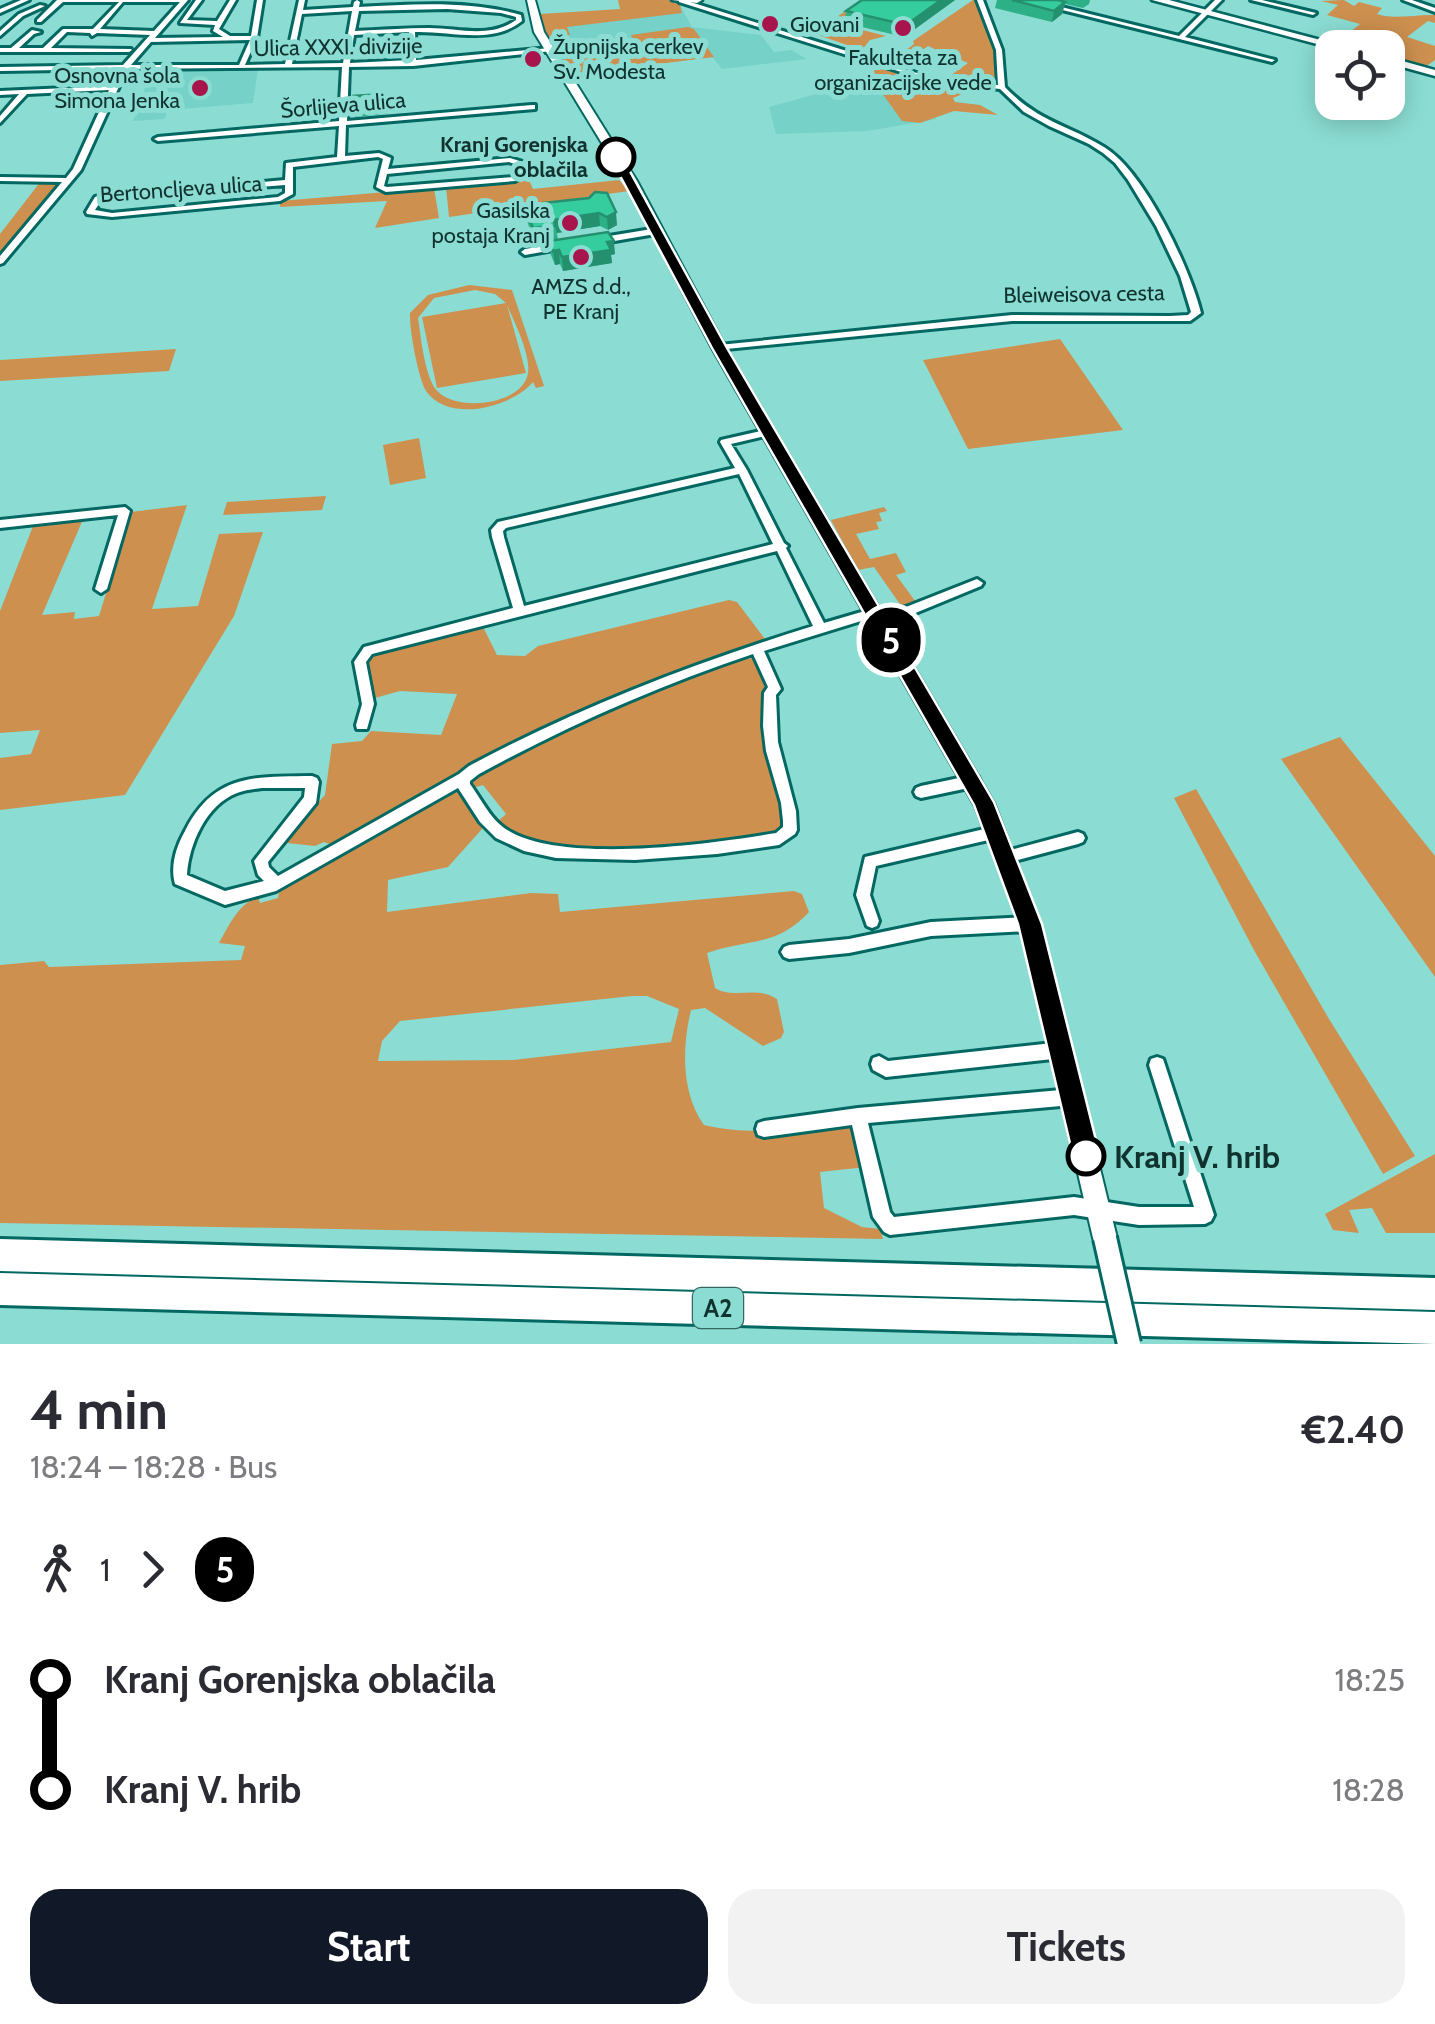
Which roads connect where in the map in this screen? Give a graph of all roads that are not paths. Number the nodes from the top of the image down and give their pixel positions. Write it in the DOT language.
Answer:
graph roads {
  1 [pos="26,0"];
  2 [pos="63,0"];
  3 [pos="185,0"];
  4 [pos="199,0"];
  5 [pos="232,0"];
  6 [pos="260,0"];
  7 [pos="302,0"];
  8 [pos="531,0"];
  9 [pos="698,0"];
  10 [pos="980,0"];
  11 [pos="1024,0"];
  12 [pos="1157,0"];
  13 [pos="1219,0"];
  14 [pos="1254,0"];
  15 [pos="1406,0"];
  16 [pos="679,1"];
  17 [pos="122,3"];
  18 [pos="357,4"];
  19 [pos="454,4"];
  20 [pos="42,6"];
  21 [pos="1435,10"];
  22 [pos="0,11"];
  23 [pos="302,12"];
  24 [pos="1208,12"];
  25 [pos="1312,12"];
  26 [pos="18,18"];
  27 [pos="220,23"];
  28 [pos="453,24"];
  29 [pos="54,30"];
  30 [pos="65,30"];
  31 [pos="94,31"];
  32 [pos="412,31"];
  33 [pos="38,32"];
  34 [pos="0,34"];
  35 [pos="352,34"];
  36 [pos="151,37"];
  37 [pos="228,38"];
  38 [pos="254,38"];
  39 [pos="1180,38"];
  40 [pos="202,39"];
  41 [pos="176,40"];
  42 [pos="1315,40"];
  43 [pos="208,47"];
  44 [pos="14,49"];
  45 [pos="0,50"];
  46 [pos="46,50"];
  47 [pos="76,50"];
  48 [pos="129,50"];
  49 [pos="184,50"];
  50 [pos="550,50"];
  51 [pos="1272,60"];
  52 [pos="413,64"];
  53 [pos="288,65"];
  54 [pos="1405,65"];
  55 [pos="126,66"];
  56 [pos="346,67"];
  57 [pos="0,69"];
  58 [pos="1435,74"];
  59 [pos="1002,87"];
  60 [pos="112,88"];
  61 [pos="24,92"];
  62 [pos="0,93"];
  63 [pos="532,106"];
  64 [pos="0,120"];
  65 [pos="344,123"];
  66 [pos="158,140"];
  67 [pos="340,158"];
  68 [pos="383,172"];
  69 [pos="0,179"];
  70 [pos="70,180"];
  71 [pos="289,182"];
  72 [pos="658,231"];
  73 [pos="525,252"];
  74 [pos="0,261"];
  75 [pos="719,348"];
  76 [pos="769,432"];
  77 [pos="742,470"];
  78 [pos="0,524"];
  79 [pos="782,546"];
  80 [pos="977,583"];
  81 [pos="101,589"];
  82 [pos="520,611"];
  83 [pos="877,615"];
  84 [pos="820,629"];
  85 [pos="757,649"];
  86 [pos="362,725"];
  87 [pos="464,778"];
  88 [pos="972,781"];
  89 [pos="921,792"];
  90 [pos="997,832"];
  91 [pos="1078,838"];
  92 [pos="1007,856"];
  93 [pos="276,884"];
  94 [pos="872,921"];
  95 [pos="1030,924"];
  96 [pos="789,952"];
  97 [pos="1062,1050"];
  98 [pos="879,1064"];
  99 [pos="1157,1064"];
  100 [pos="1072,1097"];
  101 [pos="858,1116"];
  102 [pos="764,1130"];
  103 [pos="1102,1225"];
  104 [pos="0,1255"];
  105 [pos="0,1289"];
  106 [pos="1435,1294"];
  107 [pos="1435,1328"];
  108 [pos="1129,1344"];
  1 -- 22 [label="street"];
  2 -- 17 [label="street"];
  2 -- 26 [label="street"];
  3 -- 17 [label="street"];
  3 -- 36 [label="street"];
  4 -- 27 [label="street"];
  5 -- 27 [label="street"];
  6 -- 38 [label="street"];
  7 -- 23 [label="street"];
  8 -- 50 [label="main road"];
  9 -- 16 [label="main road"];
  10 -- 59 [label="street"];
  11 -- 39 [label="street"];
  12 -- 24 [label="main road"];
  13 -- 24 [label="street"];
  14 -- 25 [label="street"];
  15 -- 21 [label="street"];
  16 -- 59 [label="street"];
  17 -- 31 [label="street"];
  18 -- 19 [label="street"];
  18 -- 23 [label="street"];
  18 -- 35 [label="street"];
  19 -- 28 [label="street"];
  19 -- 28 [label="street"];
  20 -- 26 [label="street"];
  23 -- 53 [label="street"];
  24 -- 39 [label="street"];
  24 -- 42 [label="main road"];
  26 -- 34 [label="street"];
  27 -- 37 [label="street"];
  28 -- 32 [label="street"];
  29 -- 30 [label="street"];
  30 -- 31 [label="street"];
  30 -- 46 [label="street"];
  31 -- 36 [label="street"];
  31 -- 47 [label="street"];
  32 -- 35 [label="street"];
  32 -- 52 [label="street"];
  33 -- 44 [label="street"];
  35 -- 56 [label="street"];
  36 -- 41 [label="street"];
  36 -- 55 [label="street"];
  37 -- 38 [label="street"];
  37 -- 38 [label="street"];
  37 -- 40 [label="street"];
  39 -- 51 [label="street"];
  40 -- 41 [label="street"];
  40 -- 43 [label="street"];
  41 -- 49 [label="street"];
  44 -- 45 [label="street"];
  44 -- 46 [label="street"];
  46 -- 47 [label="street"];
  47 -- 48 [label="street"];
  50 -- 52 [label="street, Ulica XXXI. divizije"];
  50 -- 72 [label="main road"];
  52 -- 56 [label="street, Ulica XXXI. divizije"];
  54 -- 58 [label="main road"];
  55 -- 56 [label="street, Ulica XXXI. divizije"];
  55 -- 57 [label="street, Ulica XXXI. divizije"];
  55 -- 60 [label="street"];
  56 -- 65 [label="street"];
  59 -- 75 [label="street, Bleiweisova cesta"];
  60 -- 61 [label="street"];
  60 -- 70 [label="street"];
  61 -- 62 [label="street"];
  61 -- 64 [label="street"];
  63 -- 65 [label="street, Šorlijeva ulica"];
  65 -- 66 [label="street, Šorlijeva ulica"];
  65 -- 67 [label="street"];
  67 -- 68 [label="street, Bertoncljeva ulica"];
  67 -- 71 [label="street, Bertoncljeva ulica"];
  68 -- 68 [label="street, Bertoncljeva ulica"];
  69 -- 70 [label="street"];
  70 -- 74 [label="street"];
  71 -- 71 [label="street, Bertoncljeva ulica"];
  72 -- 73 [label="street"];
  72 -- 75 [label="main road"];
  75 -- 76 [label="main road"];
  76 -- 77 [label="street"];
  76 -- 83 [label="main road"];
  77 -- 79 [label="street"];
  77 -- 82 [label="street"];
  78 -- 81 [label="street"];
  79 -- 82 [label="street"];
  79 -- 84 [label="street"];
  80 -- 83 [label="street"];
  82 -- 86 [label="street"];
  83 -- 84 [label="street"];
  83 -- 88 [label="main road"];
  84 -- 85 [label="street"];
  85 -- 87 [label="street"];
  85 -- 87 [label="street"];
  87 -- 93 [label="street"];
  88 -- 89 [label="street"];
  88 -- 90 [label="main road"];
  90 -- 92 [label="main road"];
  90 -- 94 [label="street"];
  91 -- 92 [label="street"];
  92 -- 95 [label="main road"];
  93 -- 93 [label="street"];
  95 -- 96 [label="street"];
  95 -- 97 [label="main road"];
  97 -- 98 [label="street"];
  97 -- 100 [label="main road"];
  99 -- 103 [label="street"];
  100 -- 101 [label="street"];
  100 -- 103 [label="main road"];
  101 -- 102 [label="street"];
  101 -- 103 [label="street"];
  103 -- 108 [label="main road, bridge"];
  104 -- 106 [label="highway, A2"];
  105 -- 107 [label="highway, A2"];
}
